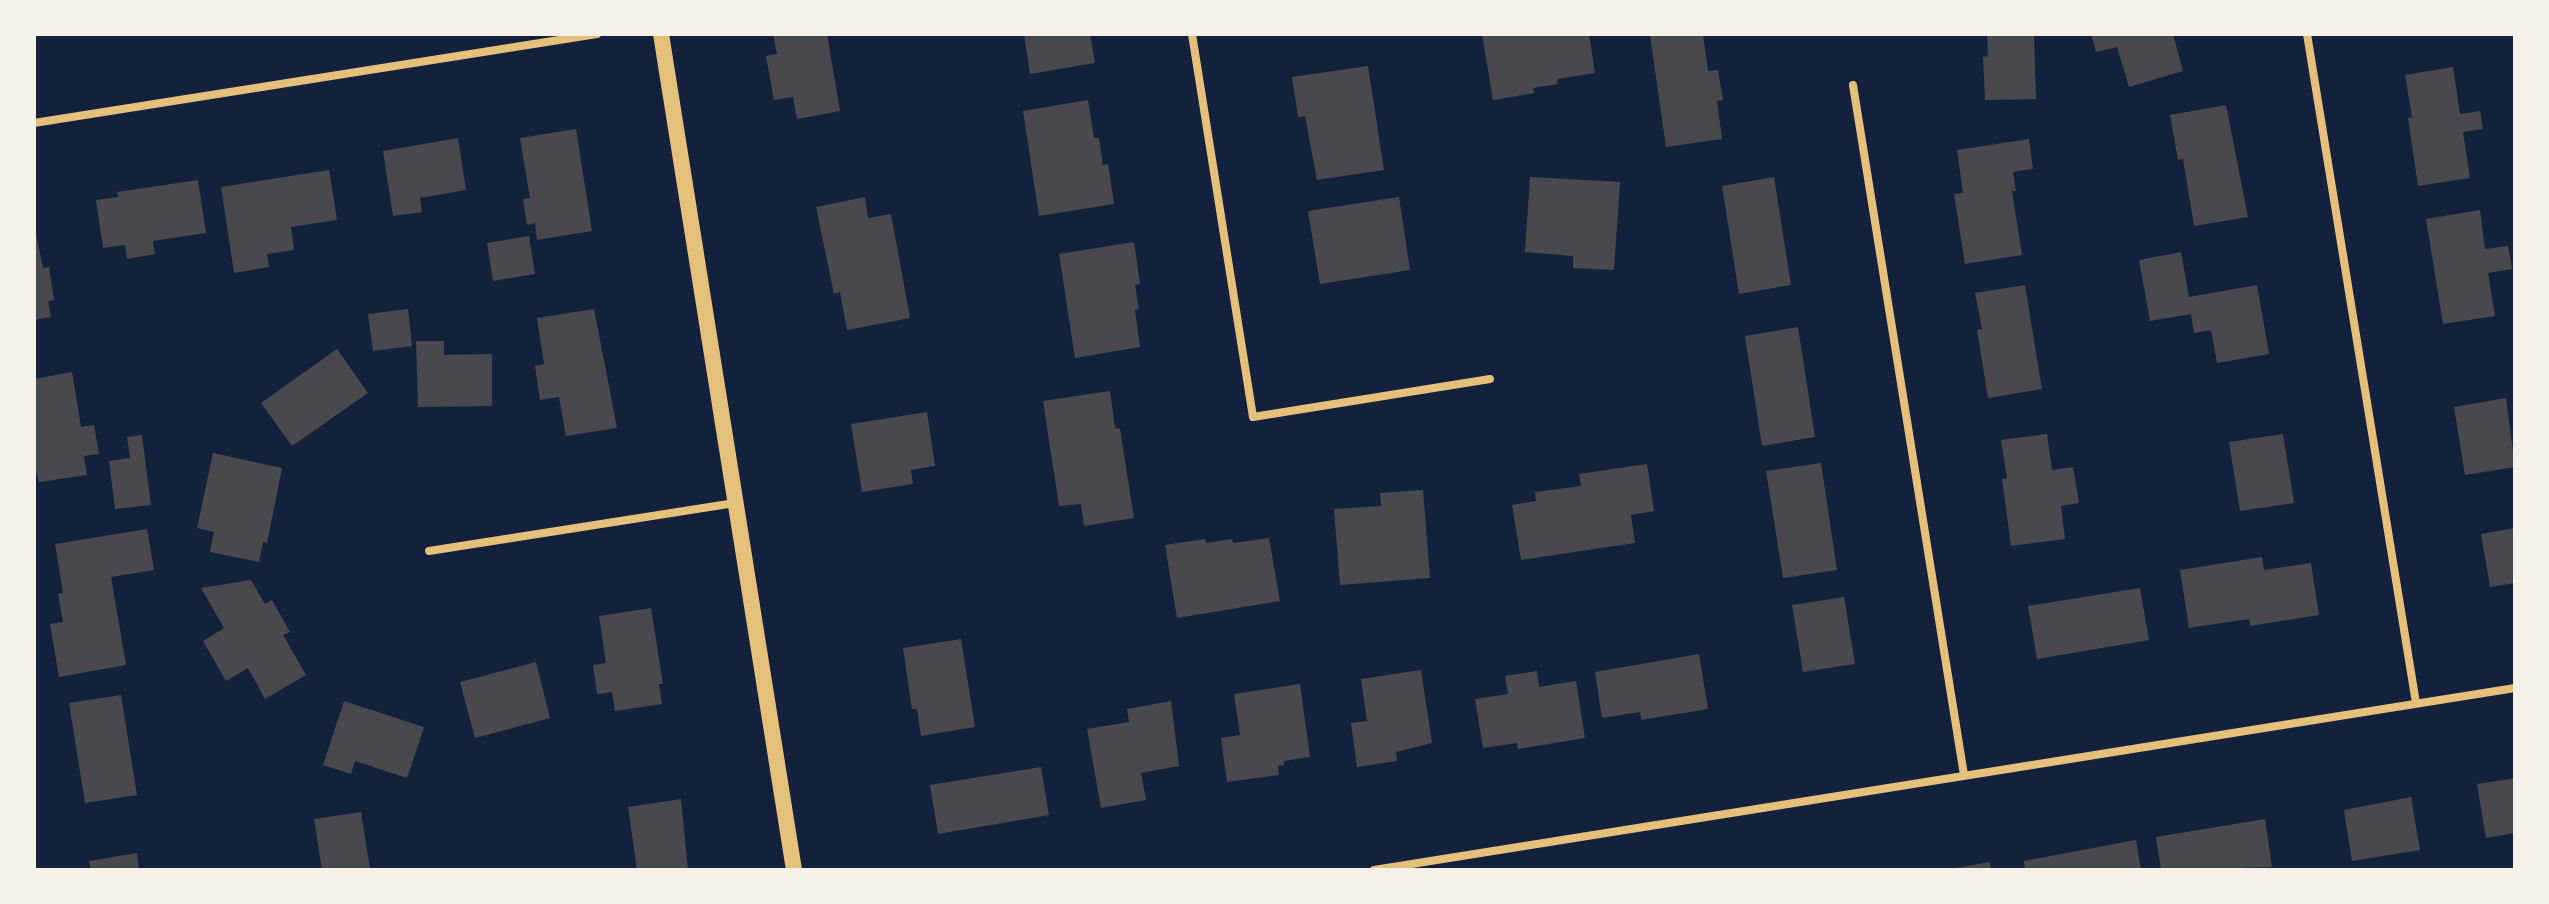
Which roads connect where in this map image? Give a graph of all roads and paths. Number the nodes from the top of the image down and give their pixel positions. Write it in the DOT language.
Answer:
graph roads {
  1 [pos="597,34"];
  2 [pos="661,34"];
  3 [pos="1192,34"];
  4 [pos="2307,34"];
  5 [pos="1853,85"];
  6 [pos="34,123"];
  7 [pos="1490,379"];
  8 [pos="736,503"];
  9 [pos="429,551"];
  10 [pos="2515,688"];
  11 [pos="2416,703"];
  12 [pos="1964,775"];
  13 [pos="794,870"];
  14 [pos="1374,870"];
  1 -- 6 [label="street"];
  2 -- 8 [label="main road"];
  3 -- 7 [label="street"];
  4 -- 11 [label="street"];
  5 -- 12 [label="street"];
  8 -- 9 [label="street"];
  8 -- 13 [label="main road"];
  10 -- 11 [label="street"];
  11 -- 12 [label="street"];
  12 -- 14 [label="street"];
}
